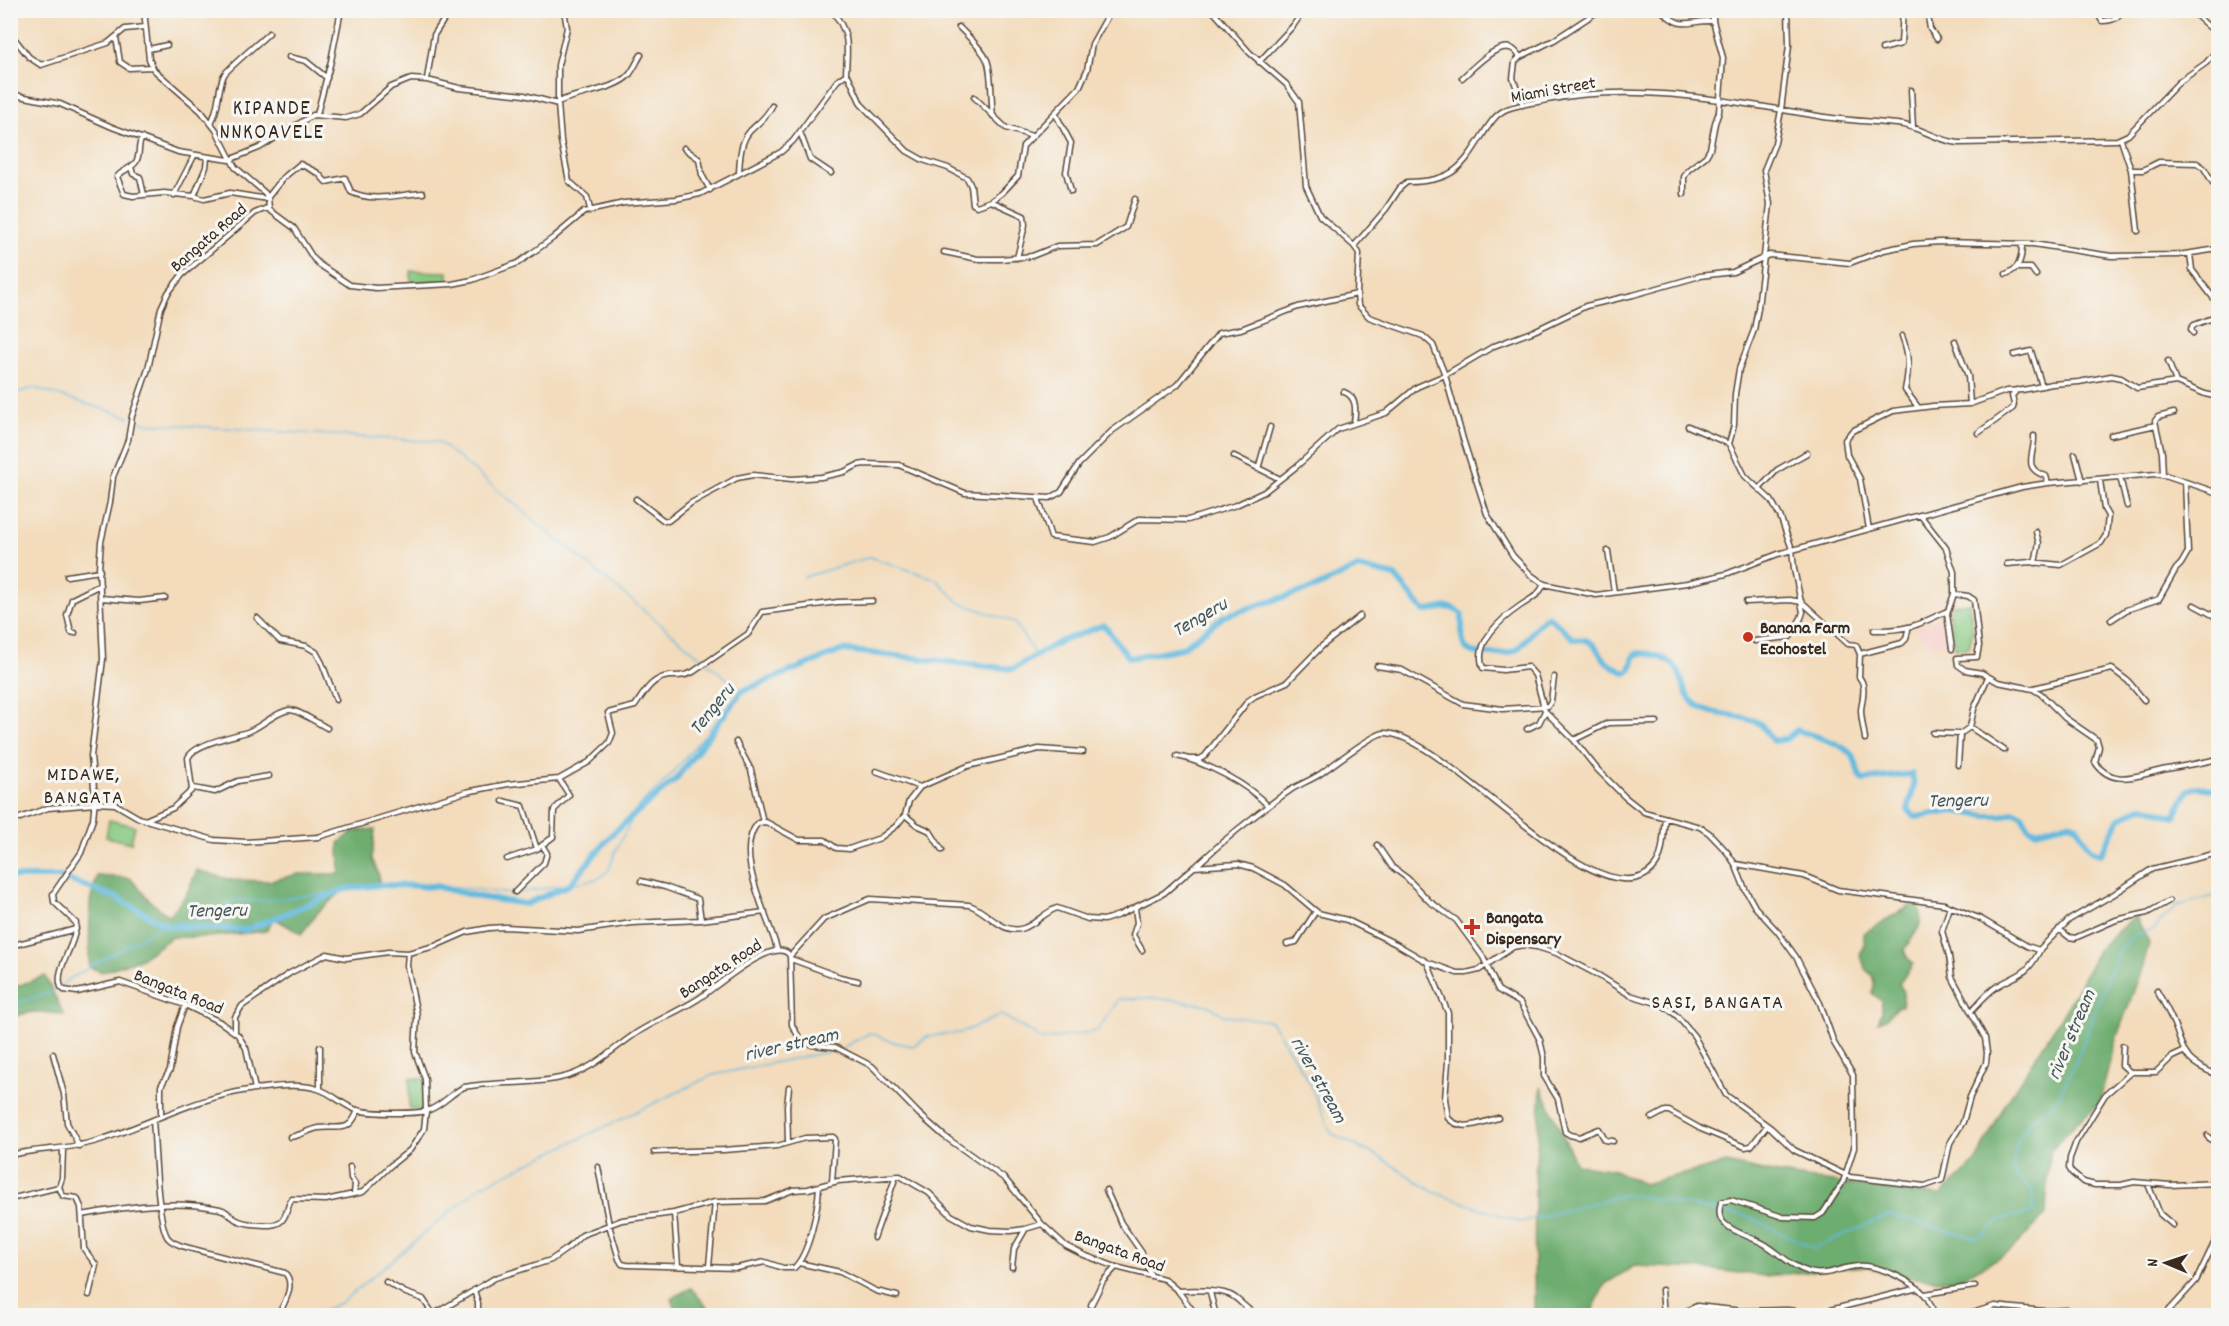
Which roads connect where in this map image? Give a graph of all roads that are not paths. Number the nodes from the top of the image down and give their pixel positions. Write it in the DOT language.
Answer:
graph roads {
  1 [pos="144,10"];
  2 [pos="341,10"];
  3 [pos="450,10"];
  4 [pos="564,10"];
  5 [pos="832,10"];
  6 [pos="1111,10"];
  7 [pos="1212,10"];
  8 [pos="1304,10"];
  9 [pos="1600,10"];
  10 [pos="1660,10"];
  11 [pos="1713,10"];
  12 [pos="1788,10"];
  13 [pos="1903,10"];
  14 [pos="1928,10"];
  15 [pos="2096,10"];
  16 [pos="2121,10"];
  17 [pos="2190,10"];
  18 [pos="1713,21"];
  19 [pos="145,27"];
  20 [pos="959,27"];
  21 [pos="10,33"];
  22 [pos="269,33"];
  23 [pos="2218,35"];
  24 [pos="116,36"];
  25 [pos="1937,39"];
  26 [pos="168,45"];
  27 [pos="1882,49"];
  28 [pos="149,50"];
  29 [pos="2218,50"];
  30 [pos="641,55"];
  31 [pos="289,57"];
  32 [pos="1520,57"];
  33 [pos="1259,62"];
  34 [pos="152,67"];
  35 [pos="846,74"];
  36 [pos="327,78"];
  37 [pos="1462,78"];
  38 [pos="427,80"];
  39 [pos="1911,90"];
  40 [pos="10,94"];
  41 [pos="974,97"];
  42 [pos="1720,100"];
  43 [pos="558,103"];
  44 [pos="1523,105"];
  45 [pos="772,106"];
  46 [pos="1781,110"];
  47 [pos="1055,113"];
  48 [pos="317,114"];
  49 [pos="993,116"];
  50 [pos="211,123"];
  51 [pos="1913,127"];
  52 [pos="800,132"];
  53 [pos="1033,136"];
  54 [pos="142,138"];
  55 [pos="2121,140"];
  56 [pos="684,147"];
  57 [pos="194,156"];
  58 [pos="207,158"];
  59 [pos="230,160"];
  60 [pos="131,167"];
  61 [pos="2131,170"];
  62 [pos="739,173"];
  63 [pos="831,173"];
  64 [pos="2218,185"];
  65 [pos="710,190"];
  66 [pos="1071,191"];
  67 [pos="423,193"];
  68 [pos="1684,194"];
  69 [pos="144,195"];
  70 [pos="174,195"];
  71 [pos="194,196"];
  72 [pos="268,199"];
  73 [pos="1135,199"];
  74 [pos="991,201"];
  75 [pos="269,208"];
  76 [pos="590,209"];
  77 [pos="2138,231"];
  78 [pos="2022,244"];
  79 [pos="1354,246"];
  80 [pos="2218,249"];
  81 [pos="944,252"];
  82 [pos="2190,254"];
  83 [pos="1764,256"];
  84 [pos="1017,258"];
  85 [pos="2017,268"];
  86 [pos="2006,274"];
  87 [pos="2036,275"];
  88 [pos="1357,294"];
  89 [pos="2218,304"];
  90 [pos="2218,316"];
  91 [pos="2193,333"];
  92 [pos="1902,336"];
  93 [pos="1955,341"];
  94 [pos="2014,356"];
  95 [pos="2168,361"];
  96 [pos="1445,375"];
  97 [pos="2176,382"];
  98 [pos="2042,386"];
  99 [pos="2017,390"];
  100 [pos="1344,392"];
  101 [pos="2218,397"];
  102 [pos="1970,404"];
  103 [pos="1919,408"];
  104 [pos="2174,413"];
  105 [pos="1354,422"];
  106 [pos="2156,424"];
  107 [pos="1688,426"];
  108 [pos="1270,427"];
  109 [pos="1978,433"];
  110 [pos="2111,435"];
  111 [pos="2034,436"];
  112 [pos="1729,444"];
  113 [pos="1807,453"];
  114 [pos="2075,454"];
  115 [pos="1234,456"];
  116 [pos="1258,469"];
  117 [pos="2163,475"];
  118 [pos="2120,477"];
  119 [pos="1280,479"];
  120 [pos="2100,480"];
  121 [pos="2082,481"];
  122 [pos="2185,482"];
  123 [pos="2048,483"];
  124 [pos="2218,487"];
  125 [pos="1760,488"];
  126 [pos="2218,492"];
  127 [pos="1038,498"];
  128 [pos="636,499"];
  129 [pos="2127,506"];
  130 [pos="1920,515"];
  131 [pos="1869,530"];
  132 [pos="2037,532"];
  133 [pos="1608,551"];
  134 [pos="1792,551"];
  135 [pos="2035,562"];
  136 [pos="2007,564"];
  137 [pos="100,572"];
  138 [pos="67,576"];
  139 [pos="1544,584"];
  140 [pos="100,585"];
  141 [pos="1614,592"];
  142 [pos="1954,594"];
  143 [pos="101,598"];
  144 [pos="165,598"];
  145 [pos="872,601"];
  146 [pos="1746,602"];
  147 [pos="1802,603"];
  148 [pos="2194,605"];
  149 [pos="1947,610"];
  150 [pos="1360,616"];
  151 [pos="257,618"];
  152 [pos="2218,618"];
  153 [pos="2111,620"];
  154 [pos="1874,630"];
  155 [pos="1908,630"];
  156 [pos="75,633"];
  157 [pos="1755,641"];
  158 [pos="1952,649"];
  159 [pos="1860,654"];
  160 [pos="1377,666"];
  161 [pos="1554,677"];
  162 [pos="1988,677"];
  163 [pos="2033,689"];
  164 [pos="336,700"];
  165 [pos="2144,700"];
  166 [pos="1542,706"];
  167 [pos="1545,711"];
  168 [pos="1657,722"];
  169 [pos="1970,727"];
  170 [pos="327,728"];
  171 [pos="1527,729"];
  172 [pos="1933,733"];
  173 [pos="1960,734"];
  174 [pos="1865,739"];
  175 [pos="1574,740"];
  176 [pos="736,742"];
  177 [pos="2004,750"];
  178 [pos="1083,752"];
  179 [pos="1177,756"];
  180 [pos="1189,759"];
  181 [pos="2218,759"];
  182 [pos="1958,765"];
  183 [pos="876,771"];
  184 [pos="269,776"];
  185 [pos="559,779"];
  186 [pos="920,787"];
  187 [pos="193,788"];
  188 [pos="503,801"];
  189 [pos="95,803"];
  190 [pos="1268,806"];
  191 [pos="905,815"];
  192 [pos="20,818"];
  193 [pos="1665,818"];
  194 [pos="144,820"];
  195 [pos="763,822"];
  196 [pos="542,845"];
  197 [pos="1377,845"];
  198 [pos="537,849"];
  199 [pos="942,850"];
  200 [pos="2218,853"];
  201 [pos="507,859"];
  202 [pos="1735,864"];
  203 [pos="1196,866"];
  204 [pos="640,881"];
  205 [pos="515,892"];
  206 [pos="2169,901"];
  207 [pos="1950,907"];
  208 [pos="1135,908"];
  209 [pos="1316,911"];
  210 [pos="765,912"];
  211 [pos="700,920"];
  212 [pos="76,929"];
  213 [pos="2059,929"];
  214 [pos="1287,944"];
  215 [pos="10,946"];
  216 [pos="777,949"];
  217 [pos="1142,950"];
  218 [pos="2040,950"];
  219 [pos="408,952"];
  220 [pos="790,957"];
  221 [pos="1426,962"];
  222 [pos="1487,965"];
  223 [pos="858,981"];
  224 [pos="2157,991"];
  225 [pos="186,1005"];
  226 [pos="1971,1011"];
  227 [pos="235,1032"];
  228 [pos="2123,1046"];
  229 [pos="320,1047"];
  230 [pos="2183,1052"];
  231 [pos="53,1054"];
  232 [pos="2131,1072"];
  233 [pos="2218,1075"];
  234 [pos="789,1088"];
  235 [pos="255,1089"];
  236 [pos="320,1089"];
  237 [pos="10,1093"];
  238 [pos="358,1110"];
  239 [pos="426,1111"];
  240 [pos="161,1116"];
  241 [pos="1498,1118"];
  242 [pos="1652,1119"];
  243 [pos="153,1120"];
  244 [pos="1767,1126"];
  245 [pos="2207,1136"];
  246 [pos="290,1137"];
  247 [pos="1613,1141"];
  248 [pos="788,1142"];
  249 [pos="79,1146"];
  250 [pos="2217,1146"];
  251 [pos="63,1149"];
  252 [pos="654,1152"];
  253 [pos="2218,1153"];
  254 [pos="12,1155"];
  255 [pos="350,1167"];
  256 [pos="598,1167"];
  257 [pos="896,1176"];
  258 [pos="1846,1176"];
  259 [pos="832,1182"];
  260 [pos="2218,1183"];
  261 [pos="2148,1184"];
  262 [pos="819,1186"];
  263 [pos="59,1187"];
  264 [pos="1106,1190"];
  265 [pos="354,1194"];
  266 [pos="10,1199"];
  267 [pos="715,1202"];
  268 [pos="160,1205"];
  269 [pos="674,1213"];
  270 [pos="82,1215"];
  271 [pos="1042,1224"];
  272 [pos="609,1225"];
  273 [pos="2173,1225"];
  274 [pos="1025,1229"];
  275 [pos="2218,1235"];
  276 [pos="874,1239"];
  277 [pos="799,1263"];
  278 [pos="678,1266"];
  279 [pos="709,1266"];
  280 [pos="1116,1267"];
  281 [pos="1012,1268"];
  282 [pos="1151,1275"];
  283 [pos="386,1282"];
  284 [pos="1975,1286"];
  285 [pos="1917,1288"];
  286 [pos="474,1290"];
  287 [pos="1662,1290"];
  288 [pos="1178,1291"];
  289 [pos="1210,1292"];
  290 [pos="1924,1294"];
  291 [pos="89,1295"];
  292 [pos="897,1296"];
  293 [pos="1091,1305"];
  294 [pos="2167,1314"];
  295 [pos="432,1315"];
  296 [pos="278,1316"];
  297 [pos="478,1316"];
  298 [pos="1197,1316"];
  299 [pos="1216,1316"];
  300 [pos="1261,1316"];
  301 [pos="1276,1316"];
  302 [pos="1292,1316"];
  303 [pos="1664,1316"];
  304 [pos="1676,1316"];
  305 [pos="1935,1316"];
  306 [pos="1962,1316"];
  307 [pos="2072,1316"];
  1 -- 19 [label="street"];
  2 -- 36 [label="street"];
  3 -- 38 [label="street"];
  4 -- 43 [label="street"];
  5 -- 35 [label="street"];
  6 -- 47 [label="street"];
  7 -- 33 [label="street"];
  8 -- 33 [label="street"];
  9 -- 32 [label="street"];
  10 -- 18 [label="street"];
  11 -- 18 [label="street"];
  12 -- 46 [label="street"];
  13 -- 27 [label="street"];
  14 -- 25 [label="street"];
  15 -- 16 [label="street"];
  17 -- 23 [label="street"];
  18 -- 42 [label="street"];
  19 -- 24 [label="street"];
  19 -- 28 [label="street"];
  20 -- 49 [label="street"];
  21 -- 24 [label="street"];
  22 -- 50 [label="street"];
  24 -- 34 [label="street"];
  26 -- 28 [label="street"];
  28 -- 34 [label="street"];
  29 -- 55 [label="street"];
  30 -- 43 [label="street"];
  31 -- 36 [label="street"];
  32 -- 37 [label="street"];
  32 -- 44 [label="street"];
  33 -- 79 [label="street"];
  34 -- 50 [label="street"];
  35 -- 52 [label="street, Bangata Road"];
  35 -- 74 [label="street"];
  36 -- 48 [label="street"];
  38 -- 43 [label="street"];
  38 -- 48 [label="street"];
  39 -- 51 [label="street"];
  40 -- 54 [label="street"];
  41 -- 49 [label="street"];
  42 -- 44 [label="street, Miami Street"];
  42 -- 46 [label="street, Miami Street"];
  42 -- 68 [label="street"];
  43 -- 76 [label="street"];
  44 -- 79 [label="street, Miami Street"];
  45 -- 62 [label="street"];
  46 -- 51 [label="street, Miami Street"];
  46 -- 83 [label="street"];
  47 -- 53 [label="street"];
  47 -- 66 [label="street"];
  48 -- 59 [label="street"];
  49 -- 53 [label="street"];
  50 -- 59 [label="street"];
  51 -- 55 [label="street, Miami Street"];
  52 -- 62 [label="street, Bangata Road"];
  52 -- 63 [label="street"];
  53 -- 74 [label="street"];
  54 -- 57 [label="street"];
  54 -- 60 [label="street"];
  55 -- 61 [label="street"];
  56 -- 65 [label="street"];
  57 -- 58 [label="street"];
  57 -- 70 [label="street"];
  58 -- 59 [label="street"];
  58 -- 71 [label="street"];
  59 -- 72 [label="street"];
  60 -- 69 [label="street"];
  60 -- 69 [label="street"];
  61 -- 64 [label="street"];
  61 -- 77 [label="street"];
  62 -- 65 [label="street, Bangata Road"];
  65 -- 76 [label="street, Bangata Road"];
  67 -- 72 [label="street"];
  69 -- 70 [label="street"];
  70 -- 71 [label="street"];
  71 -- 72 [label="street"];
  72 -- 75 [label="street"];
  73 -- 84 [label="street"];
  74 -- 84 [label="street"];
  75 -- 76 [label="street, Bangata Road"];
  75 -- 137 [label="street, Bangata Road"];
  78 -- 82 [label="street"];
  78 -- 83 [label="street"];
  78 -- 85 [label="street"];
  79 -- 88 [label="street"];
  80 -- 82 [label="street"];
  81 -- 84 [label="street"];
  82 -- 89 [label="street"];
  83 -- 96 [label="street"];
  83 -- 112 [label="street"];
  85 -- 86 [label="street"];
  85 -- 87 [label="street"];
  88 -- 96 [label="street"];
  88 -- 127 [label="street"];
  90 -- 91 [label="street"];
  92 -- 103 [label="street"];
  93 -- 102 [label="street"];
  94 -- 98 [label="street"];
  95 -- 97 [label="street"];
  96 -- 105 [label="street"];
  96 -- 139 [label="street"];
  97 -- 98 [label="street"];
  97 -- 101 [label="street"];
  98 -- 99 [label="street"];
  99 -- 102 [label="street"];
  99 -- 109 [label="street"];
  100 -- 105 [label="street"];
  102 -- 103 [label="street"];
  103 -- 131 [label="street"];
  104 -- 106 [label="street"];
  105 -- 119 [label="street"];
  106 -- 110 [label="street"];
  106 -- 117 [label="street"];
  107 -- 112 [label="street"];
  108 -- 116 [label="street"];
  111 -- 123 [label="street"];
  112 -- 125 [label="street"];
  113 -- 125 [label="street"];
  114 -- 121 [label="street"];
  115 -- 116 [label="street"];
  116 -- 119 [label="street"];
  117 -- 118 [label="street"];
  117 -- 122 [label="street"];
  118 -- 120 [label="street"];
  118 -- 129 [label="street"];
  119 -- 127 [label="street"];
  120 -- 121 [label="street"];
  120 -- 135 [label="street"];
  121 -- 123 [label="street"];
  122 -- 126 [label="street"];
  122 -- 153 [label="street"];
  123 -- 130 [label="street"];
  124 -- 126 [label="street"];
  125 -- 134 [label="street"];
  127 -- 128 [label="street"];
  130 -- 131 [label="street"];
  130 -- 142 [label="street"];
  131 -- 134 [label="street"];
  132 -- 135 [label="street"];
  133 -- 141 [label="street"];
  134 -- 141 [label="street"];
  134 -- 147 [label="street"];
  135 -- 136 [label="street"];
  137 -- 138 [label="street"];
  137 -- 140 [label="street, Bangata Road"];
  139 -- 141 [label="street"];
  139 -- 166 [label="street"];
  140 -- 143 [label="street, Bangata Road"];
  140 -- 156 [label="street"];
  142 -- 149 [label="street"];
  142 -- 162 [label="street"];
  143 -- 144 [label="street"];
  143 -- 189 [label="street, Bangata Road"];
  145 -- 185 [label="street"];
  146 -- 147 [label="street"];
  147 -- 157 [label="street"];
  147 -- 159 [label="street"];
  148 -- 152 [label="street"];
  149 -- 154 [label="street"];
  149 -- 158 [label="street"];
  150 -- 180 [label="street"];
  151 -- 164 [label="street"];
  155 -- 159 [label="street"];
  159 -- 174 [label="street"];
  160 -- 166 [label="street"];
  161 -- 166 [label="street"];
  162 -- 163 [label="street"];
  162 -- 169 [label="street"];
  163 -- 165 [label="street"];
  163 -- 181 [label="street"];
  166 -- 167 [label="street"];
  167 -- 171 [label="street"];
  167 -- 175 [label="street"];
  168 -- 175 [label="street"];
  169 -- 173 [label="street"];
  169 -- 177 [label="street"];
  170 -- 187 [label="street"];
  172 -- 173 [label="street"];
  173 -- 182 [label="street"];
  175 -- 193 [label="street"];
  176 -- 195 [label="street"];
  178 -- 186 [label="street"];
  179 -- 180 [label="street"];
  180 -- 190 [label="street"];
  183 -- 186 [label="street"];
  184 -- 187 [label="street"];
  185 -- 194 [label="street"];
  185 -- 196 [label="street"];
  186 -- 191 [label="street"];
  187 -- 194 [label="street"];
  188 -- 198 [label="street"];
  189 -- 192 [label="street"];
  189 -- 194 [label="street"];
  189 -- 212 [label="street, Bangata Road"];
  190 -- 193 [label="street"];
  190 -- 203 [label="street"];
  191 -- 195 [label="street"];
  191 -- 199 [label="street"];
  193 -- 202 [label="street"];
  195 -- 210 [label="street"];
  196 -- 198 [label="street"];
  196 -- 205 [label="street"];
  197 -- 222 [label="street"];
  198 -- 201 [label="street"];
  200 -- 213 [label="street"];
  202 -- 207 [label="street"];
  202 -- 258 [label="street"];
  203 -- 208 [label="street"];
  203 -- 209 [label="street"];
  204 -- 211 [label="street"];
  206 -- 213 [label="street"];
  207 -- 218 [label="street"];
  207 -- 226 [label="street"];
  208 -- 217 [label="street"];
  208 -- 220 [label="street"];
  209 -- 214 [label="street"];
  209 -- 221 [label="street"];
  210 -- 211 [label="street"];
  210 -- 216 [label="street"];
  211 -- 219 [label="street"];
  212 -- 215 [label="street"];
  212 -- 225 [label="street, Bangata Road"];
  213 -- 218 [label="street"];
  216 -- 220 [label="street, Bangata Road"];
  216 -- 239 [label="street, Bangata Road"];
  218 -- 226 [label="street"];
  219 -- 227 [label="street"];
  219 -- 239 [label="street"];
  220 -- 223 [label="street"];
  220 -- 271 [label="street, Bangata Road"];
  221 -- 222 [label="street"];
  221 -- 241 [label="street"];
  222 -- 244 [label="street"];
  222 -- 247 [label="street"];
  224 -- 230 [label="street"];
  225 -- 227 [label="street, Bangata Road"];
  225 -- 240 [label="street"];
  226 -- 258 [label="street"];
  227 -- 235 [label="street, Bangata Road"];
  228 -- 232 [label="street"];
  229 -- 236 [label="street"];
  230 -- 232 [label="street"];
  230 -- 233 [label="street"];
  231 -- 249 [label="street"];
  232 -- 261 [label="street"];
  234 -- 248 [label="street"];
  235 -- 236 [label="street"];
  235 -- 240 [label="street"];
  236 -- 238 [label="street"];
  237 -- 254 [label="street"];
  238 -- 239 [label="street"];
  238 -- 246 [label="street"];
  239 -- 265 [label="street"];
  240 -- 243 [label="street"];
  242 -- 244 [label="street"];
  243 -- 249 [label="street"];
  243 -- 268 [label="street"];
  244 -- 258 [label="street"];
  245 -- 250 [label="street"];
  248 -- 252 [label="street"];
  248 -- 259 [label="street"];
  249 -- 251 [label="street"];
  250 -- 253 [label="street"];
  251 -- 254 [label="street"];
  251 -- 263 [label="street"];
  255 -- 265 [label="street"];
  256 -- 272 [label="street"];
  257 -- 259 [label="street"];
  257 -- 274 [label="street"];
  257 -- 276 [label="street"];
  258 -- 285 [label="street"];
  259 -- 262 [label="street"];
  260 -- 261 [label="street"];
  261 -- 273 [label="street"];
  262 -- 267 [label="street"];
  262 -- 277 [label="street"];
  263 -- 266 [label="street"];
  263 -- 270 [label="street"];
  264 -- 282 [label="street"];
  265 -- 268 [label="street"];
  267 -- 269 [label="street"];
  267 -- 279 [label="street"];
  268 -- 270 [label="street"];
  268 -- 296 [label="street"];
  269 -- 272 [label="street"];
  269 -- 278 [label="street"];
  270 -- 291 [label="street"];
  271 -- 274 [label="street"];
  271 -- 280 [label="street, Bangata Road"];
  272 -- 278 [label="street"];
  272 -- 286 [label="street"];
  274 -- 281 [label="street"];
  275 -- 294 [label="street"];
  277 -- 279 [label="street"];
  277 -- 292 [label="street"];
  278 -- 279 [label="street"];
  280 -- 282 [label="street, Bangata Road"];
  280 -- 293 [label="street"];
  282 -- 288 [label="street, Bangata Road"];
  283 -- 295 [label="street"];
  284 -- 290 [label="street"];
  285 -- 290 [label="street"];
  285 -- 304 [label="street"];
  286 -- 295 [label="street"];
  286 -- 297 [label="street"];
  287 -- 303 [label="street"];
  288 -- 289 [label="street"];
  288 -- 298 [label="street, Bangata Road"];
  289 -- 299 [label="street"];
  289 -- 300 [label="street"];
  290 -- 305 [label="street"];
  301 -- 302 [label="street"];
  306 -- 307 [label="street"];
}
